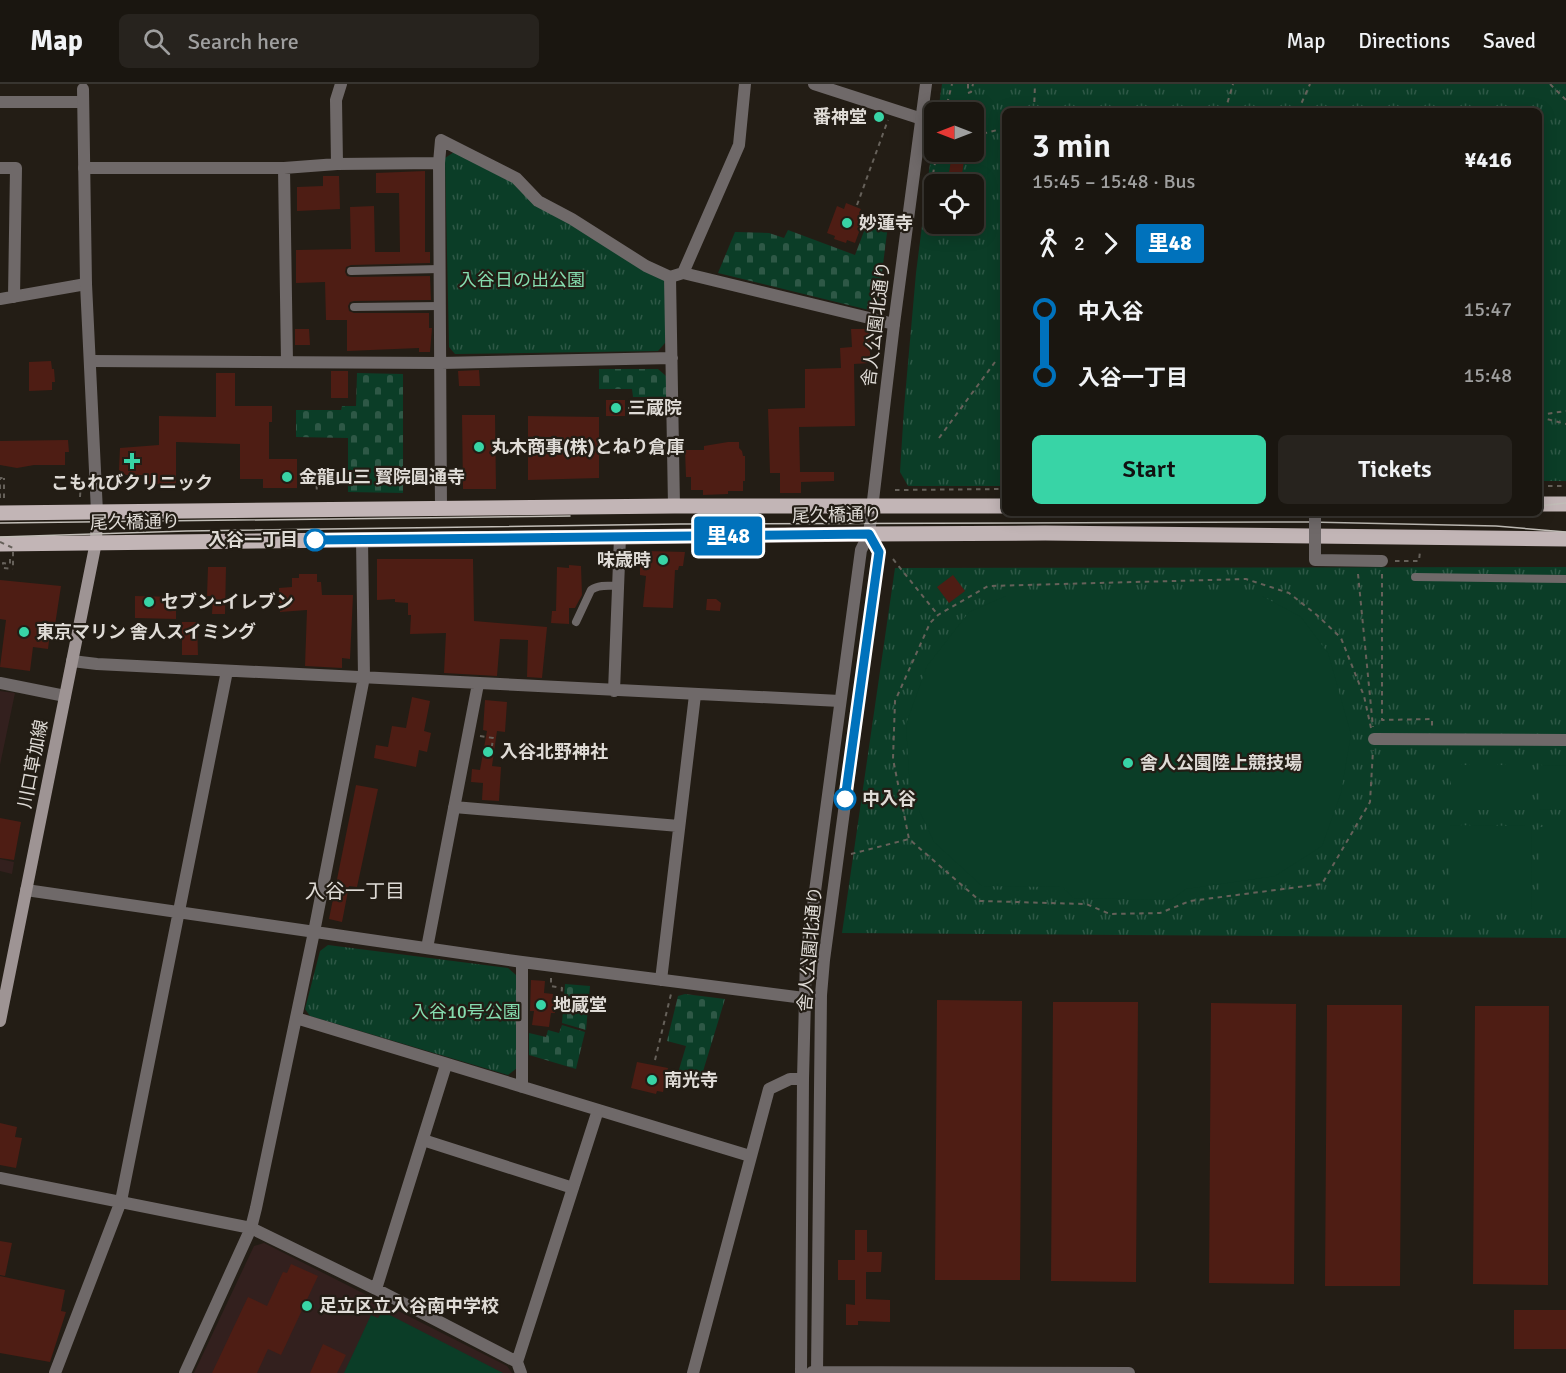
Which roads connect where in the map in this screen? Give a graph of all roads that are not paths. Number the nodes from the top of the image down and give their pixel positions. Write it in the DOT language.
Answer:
graph roads {
  1 [pos="341,84"];
  2 [pos="745,84"];
  3 [pos="814,84"];
  4 [pos="926,84"];
  5 [pos="0,102"];
  6 [pos="922,119"];
  7 [pos="439,163"];
  8 [pos="337,164"];
  9 [pos="0,168"];
  10 [pos="84,168"];
  11 [pos="284,168"];
  12 [pos="440,269"];
  13 [pos="351,271"];
  14 [pos="683,273"];
  15 [pos="670,277"];
  16 [pos="86,284"];
  17 [pos="14,297"];
  18 [pos="0,299"];
  19 [pos="441,306"];
  20 [pos="354,307"];
  21 [pos="894,324"];
  22 [pos="672,358"];
  23 [pos="91,361"];
  24 [pos="287,362"];
  25 [pos="441,363"];
  26 [pos="1542,504"];
  27 [pos="1566,504"];
  28 [pos="2,506"];
  29 [pos="674,506"];
  30 [pos="1002,506"];
  31 [pos="873,507"];
  32 [pos="441,509"];
  33 [pos="97,512"];
  34 [pos="1314,516"];
  35 [pos="869,534"];
  36 [pos="620,537"];
  37 [pos="362,539"];
  38 [pos="1566,539"];
  39 [pos="96,542"];
  40 [pos="0,543"];
  41 [pos="1382,561"];
  42 [pos="1415,578"];
  43 [pos="1566,579"];
  44 [pos="618,586"];
  45 [pos="576,622"];
  46 [pos="72,661"];
  47 [pos="227,671"];
  48 [pos="364,677"];
  49 [pos="0,683"];
  50 [pos="478,684"];
  51 [pos="614,691"];
  52 [pos="695,695"];
  53 [pos="65,696"];
  54 [pos="840,701"];
  55 [pos="1374,739"];
  56 [pos="1566,740"];
  57 [pos="454,807"];
  58 [pos="679,826"];
  59 [pos="26,890"];
  60 [pos="179,913"];
  61 [pos="314,932"];
  62 [pos="427,948"];
  63 [pos="522,962"];
  64 [pos="661,980"];
  65 [pos="804,998"];
  66 [pos="296,1018"];
  67 [pos="0,1021"];
  68 [pos="446,1065"];
  69 [pos="803,1079"];
  70 [pos="522,1087"];
  71 [pos="598,1110"];
  72 [pos="423,1140"];
  73 [pos="750,1156"];
  74 [pos="0,1178"];
  75 [pos="573,1188"];
  76 [pos="121,1201"];
  77 [pos="251,1227"];
  78 [pos="376,1289"];
  79 [pos="519,1367"];
  80 [pos="799,1372"];
  81 [pos="818,1372"];
  82 [pos="55,1373"];
  83 [pos="184,1373"];
  84 [pos="693,1373"];
  85 [pos="1129,1373"];
  1 -- 8 [label="street"];
  2 -- 14 [label="street"];
  3 -- 6 [label="street"];
  4 -- 6 [label="street, 舎人公園北通り"];
  5 -- 10 [label="street"];
  6 -- 21 [label="street, 舎人公園北通り"];
  7 -- 8 [label="street"];
  7 -- 12 [label="street"];
  7 -- 15 [label="street"];
  8 -- 11 [label="street"];
  9 -- 17 [label="street"];
  10 -- 11 [label="street"];
  10 -- 16 [label="street"];
  11 -- 24 [label="street"];
  12 -- 13 [label="lane"];
  12 -- 19 [label="street"];
  14 -- 15 [label="street"];
  14 -- 21 [label="street"];
  15 -- 22 [label="street"];
  16 -- 17 [label="street"];
  16 -- 23 [label="street"];
  17 -- 18 [label="street"];
  19 -- 20 [label="lane"];
  19 -- 25 [label="street"];
  21 -- 31 [label="street, 舎人公園北通り"];
  22 -- 25 [label="street"];
  22 -- 29 [label="street"];
  23 -- 24 [label="street"];
  23 -- 33 [label="street"];
  24 -- 25 [label="street"];
  25 -- 32 [label="street"];
  26 -- 27 [label="main road"];
  28 -- 33 [label="main road, 尾久橋通り"];
  29 -- 31 [label="main road, 尾久橋通り"];
  29 -- 32 [label="main road, 尾久橋通り"];
  30 -- 31 [label="main road, 尾久橋通り"];
  31 -- 35 [label="street, 舎人公園北通り"];
  32 -- 33 [label="main road, 尾久橋通り"];
  33 -- 39 [label="main road, 川口草加線"];
  34 -- 41 [label="street, bridge"];
  35 -- 36 [label="main road, 尾久橋通り"];
  35 -- 38 [label="main road, 尾久橋通り"];
  35 -- 54 [label="street, 舎人公園北通り"];
  35 -- 81 [label="street, 舎人公園北通り"];
  36 -- 37 [label="main road, 尾久橋通り"];
  36 -- 44 [label="street"];
  37 -- 39 [label="main road, 尾久橋通り"];
  37 -- 48 [label="street"];
  39 -- 40 [label="main road, 尾久橋通り"];
  39 -- 46 [label="main road, 川口草加線"];
  42 -- 43 [label="lane"];
  44 -- 45 [label="lane"];
  44 -- 51 [label="street"];
  46 -- 47 [label="street"];
  46 -- 53 [label="main road, 川口草加線"];
  47 -- 48 [label="street"];
  47 -- 60 [label="street"];
  48 -- 50 [label="street"];
  48 -- 61 [label="street"];
  49 -- 53 [label="street"];
  50 -- 51 [label="street"];
  50 -- 57 [label="street"];
  51 -- 52 [label="street"];
  52 -- 54 [label="street"];
  52 -- 58 [label="street"];
  53 -- 59 [label="main road, 川口草加線"];
  54 -- 65 [label="street, 舎人公園北通り"];
  55 -- 56 [label="street"];
  57 -- 58 [label="street"];
  57 -- 62 [label="street"];
  58 -- 64 [label="street"];
  59 -- 60 [label="street"];
  59 -- 67 [label="main road, 川口草加線"];
  60 -- 61 [label="street"];
  60 -- 76 [label="street"];
  61 -- 62 [label="street"];
  61 -- 66 [label="street"];
  62 -- 63 [label="street"];
  63 -- 64 [label="street"];
  63 -- 70 [label="street"];
  64 -- 65 [label="street"];
  65 -- 69 [label="street, 舎人公園北通り"];
  66 -- 68 [label="street"];
  66 -- 77 [label="street"];
  68 -- 70 [label="street"];
  68 -- 72 [label="street"];
  69 -- 73 [label="street"];
  69 -- 80 [label="street, 舎人公園北通り"];
  70 -- 71 [label="street"];
  71 -- 73 [label="street"];
  71 -- 75 [label="street"];
  72 -- 75 [label="street"];
  72 -- 78 [label="street"];
  73 -- 84 [label="street"];
  74 -- 76 [label="street"];
  75 -- 79 [label="street"];
  76 -- 77 [label="street"];
  76 -- 82 [label="street"];
  77 -- 78 [label="street"];
  77 -- 83 [label="street"];
  78 -- 79 [label="street"];
  80 -- 81 [label="street"];
  81 -- 85 [label="street"];
}
